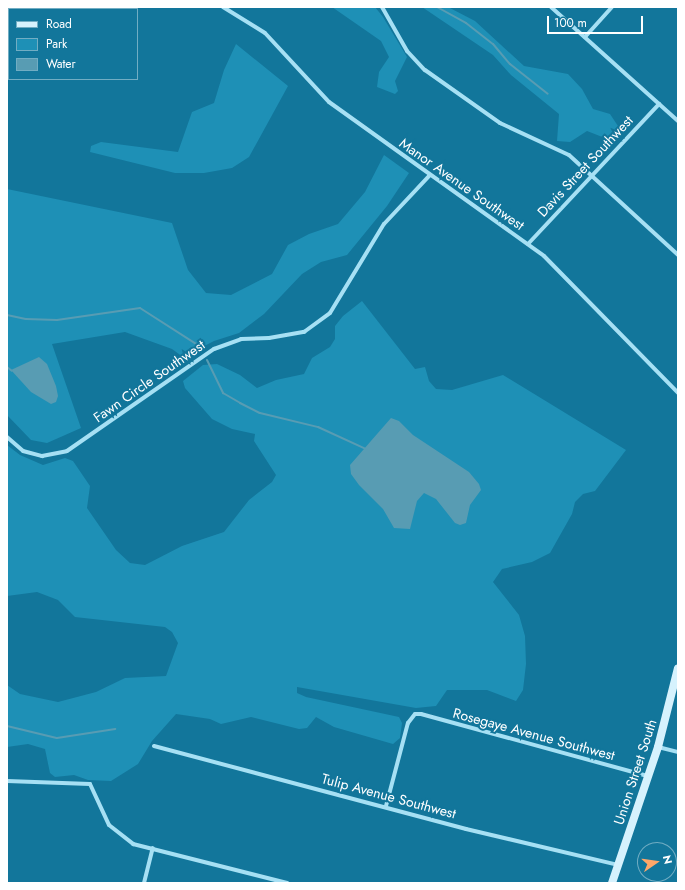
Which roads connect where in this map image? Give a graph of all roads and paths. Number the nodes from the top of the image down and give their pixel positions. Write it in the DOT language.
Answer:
graph roads {
  1 [pos="223,7"];
  2 [pos="382,7"];
  3 [pos="551,7"];
  4 [pos="612,7"];
  5 [pos="585,37"];
  6 [pos="659,104"];
  7 [pos="678,121"];
  8 [pos="430,175"];
  9 [pos="592,175"];
  10 [pos="528,244"];
  11 [pos="678,255"];
  12 [pos="678,393"];
  13 [pos="7,436"];
  14 [pos="678,668"];
  15 [pos="154,746"];
  16 [pos="658,747"];
  17 [pos="678,752"];
  18 [pos="648,776"];
  19 [pos="7,781"];
  20 [pos="386,806"];
  21 [pos="153,848"];
  22 [pos="618,866"];
  23 [pos="144,883"];
  24 [pos="288,883"];
  25 [pos="612,883"];
  1 -- 8 [label="street, Manor Avenue Southwest"];
  2 -- 9 [label="street"];
  3 -- 5 [label="street"];
  4 -- 5 [label="street"];
  5 -- 6 [label="street"];
  6 -- 7 [label="street"];
  6 -- 9 [label="street, Davis Street Southwest"];
  8 -- 10 [label="street, Manor Avenue Southwest"];
  8 -- 13 [label="street, Fawn Circle Southwest"];
  9 -- 10 [label="street, Davis Street Southwest"];
  9 -- 11 [label="street"];
  10 -- 12 [label="street, Manor Avenue Southwest"];
  14 -- 16 [label="main road, Union Street South"];
  15 -- 20 [label="street, Tulip Avenue Southwest"];
  16 -- 17 [label="street"];
  16 -- 18 [label="main road, Union Street South"];
  18 -- 20 [label="street, Rosegaye Avenue Southwest"];
  18 -- 22 [label="main road, Union Street South"];
  19 -- 21 [label="street"];
  20 -- 22 [label="street, Tulip Avenue Southwest"];
  21 -- 23 [label="street"];
  21 -- 24 [label="street"];
  22 -- 25 [label="main road, Union Street South"];
}
